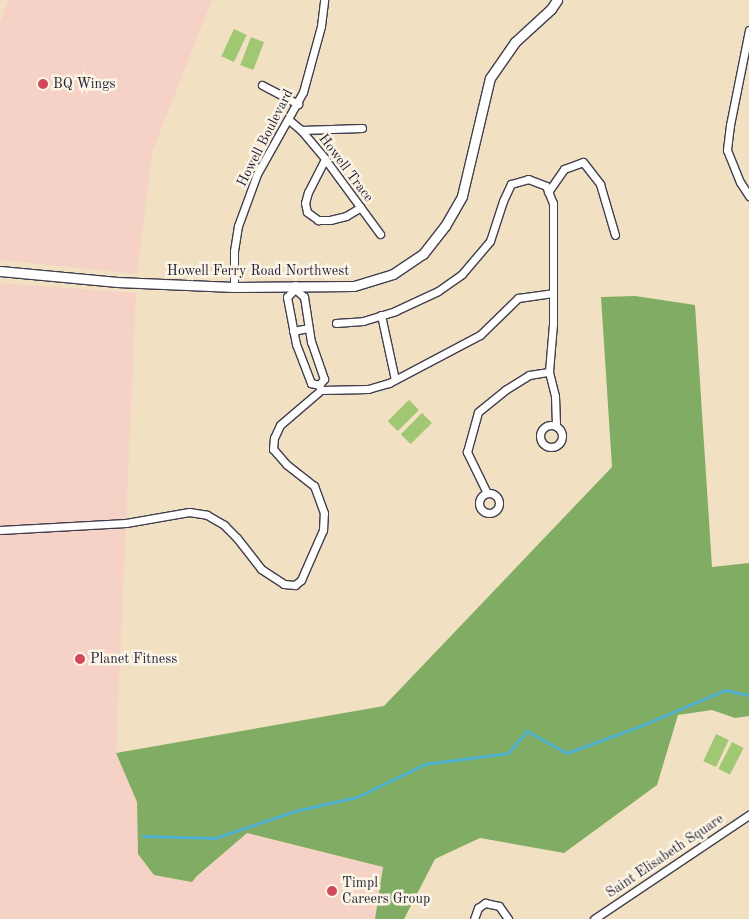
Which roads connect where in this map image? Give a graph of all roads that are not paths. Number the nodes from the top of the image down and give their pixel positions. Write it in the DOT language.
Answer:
graph roads {
  1 [pos="324,0"];
  2 [pos="557,0"];
  3 [pos="749,30"];
  4 [pos="262,85"];
  5 [pos="298,104"];
  6 [pos="289,120"];
  7 [pos="362,128"];
  8 [pos="301,130"];
  9 [pos="325,159"];
  10 [pos="548,192"];
  11 [pos="749,196"];
  12 [pos="361,207"];
  13 [pos="380,234"];
  14 [pos="615,235"];
  15 [pos="0,271"];
  16 [pos="234,287"];
  17 [pos="295,288"];
  18 [pos="553,292"];
  19 [pos="381,315"];
  20 [pos="336,323"];
  21 [pos="308,328"];
  22 [pos="293,331"];
  23 [pos="549,372"];
  24 [pos="395,380"];
  25 [pos="320,388"];
  26 [pos="556,426"];
  27 [pos="487,492"];
  28 [pos="0,530"];
  29 [pos="749,814"];
  30 [pos="474,919"];
  31 [pos="508,919"];
  32 [pos="594,919"];
  1 -- 5 [label="street, Howell Boulevard"];
  2 -- 17 [label="street, Howell Ferry Road Northwest"];
  3 -- 11 [label="street"];
  4 -- 5 [label="street"];
  5 -- 6 [label="street, Howell Boulevard"];
  6 -- 8 [label="street, Howell Trace"];
  6 -- 16 [label="street, Howell Boulevard"];
  7 -- 8 [label="street"];
  8 -- 9 [label="street, Howell Trace"];
  9 -- 12 [label="street, Howell Trace"];
  9 -- 12 [label="street"];
  10 -- 14 [label="street"];
  10 -- 18 [label="street"];
  10 -- 19 [label="street"];
  12 -- 13 [label="street, Howell Trace"];
  15 -- 16 [label="street, Howell Ferry Road Northwest"];
  16 -- 17 [label="street, Howell Ferry Road Northwest"];
  17 -- 21 [label="street"];
  17 -- 22 [label="street"];
  18 -- 23 [label="street"];
  18 -- 24 [label="street"];
  19 -- 20 [label="street"];
  19 -- 24 [label="street"];
  21 -- 22 [label="street"];
  21 -- 25 [label="street"];
  22 -- 25 [label="street"];
  23 -- 26 [label="street"];
  23 -- 27 [label="street"];
  24 -- 25 [label="street"];
  25 -- 28 [label="street"];
  29 -- 32 [label="street, Saint Elisabeth Square"];
  30 -- 31 [label="street"];
}
